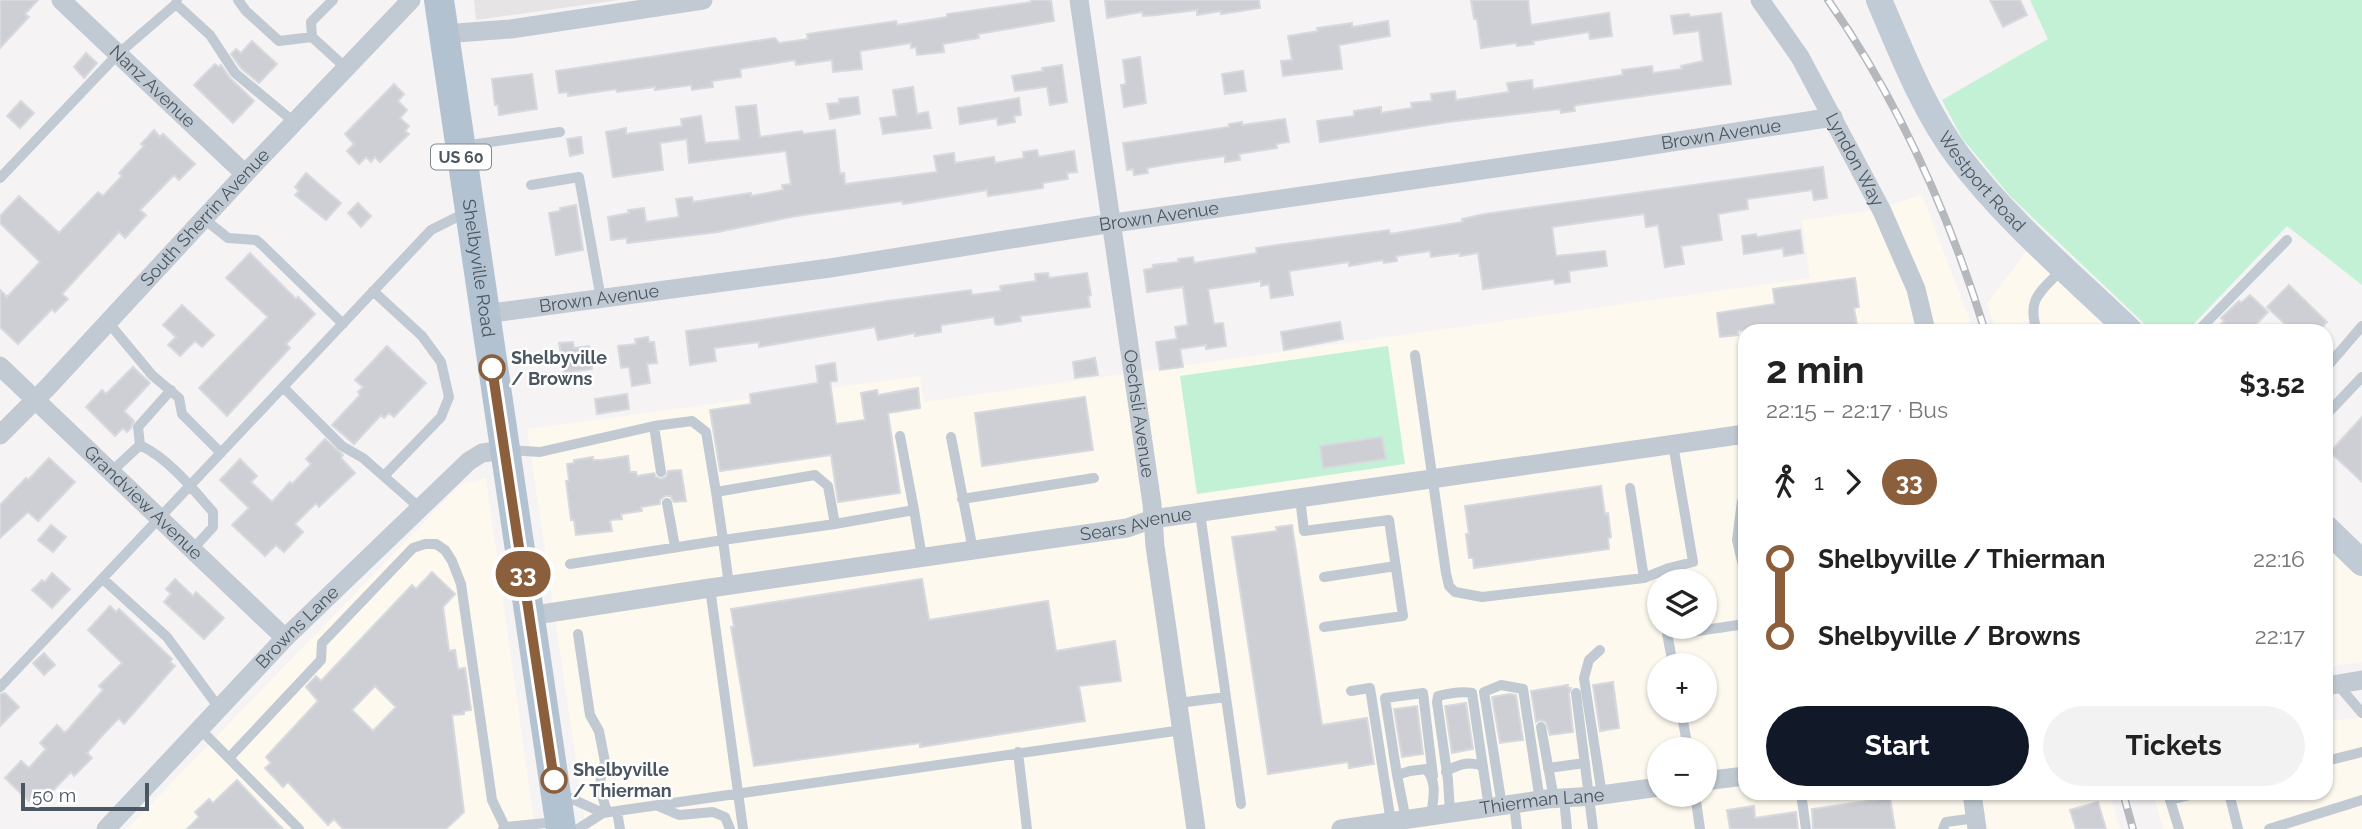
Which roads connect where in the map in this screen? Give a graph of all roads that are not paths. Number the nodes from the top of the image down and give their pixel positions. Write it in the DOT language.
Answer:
graph roads {
  1 [pos="61,0"];
  2 [pos="238,0"];
  3 [pos="333,0"];
  4 [pos="411,0"];
  5 [pos="439,0"];
  6 [pos="704,0"];
  7 [pos="1079,0"];
  8 [pos="1760,0"];
  9 [pos="1879,0"];
  10 [pos="176,2"];
  11 [pos="443,34"];
  12 [pos="312,37"];
  13 [pos="118,54"];
  14 [pos="346,68"];
  15 [pos="1833,117"];
  16 [pos="295,122"];
  17 [pos="560,132"];
  18 [pos="460,146"];
  19 [pos="245,174"];
  20 [pos="0,178"];
  21 [pos="531,185"];
  22 [pos="469,212"];
  23 [pos="204,219"];
  24 [pos="1111,224"];
  25 [pos="2287,240"];
  26 [pos="2063,267"];
  27 [pos="373,291"];
  28 [pos="601,299"];
  29 [pos="484,314"];
  30 [pos="108,322"];
  31 [pos="343,324"];
  32 [pos="1924,324"];
  33 [pos="2035,324"];
  34 [pos="2122,324"];
  35 [pos="2205,324"];
  36 [pos="2362,326"];
  37 [pos="1415,355"];
  38 [pos="2333,360"];
  39 [pos="0,366"];
  40 [pos="2362,377"];
  41 [pos="283,387"];
  42 [pos="171,390"];
  43 [pos="35,399"];
  44 [pos="2333,408"];
  45 [pos="654,426"];
  46 [pos="0,435"];
  47 [pos="1738,435"];
  48 [pos="900,436"];
  49 [pos="951,437"];
  50 [pos="1673,444"];
  51 [pos="140,445"];
  52 [pos="505,450"];
  53 [pos="221,453"];
  54 [pos="110,472"];
  55 [pos="661,472"];
  56 [pos="384,476"];
  57 [pos="1094,478"];
  58 [pos="1434,479"];
  59 [pos="190,486"];
  60 [pos="1630,488"];
  61 [pos="716,492"];
  62 [pos="1300,498"];
  63 [pos="962,499"];
  64 [pos="667,503"];
  65 [pos="420,508"];
  66 [pos="914,510"];
  67 [pos="1200,513"];
  68 [pos="159,519"];
  69 [pos="1153,519"];
  70 [pos="835,524"];
  71 [pos="2333,534"];
  72 [pos="723,540"];
  73 [pos="382,545"];
  74 [pos="675,547"];
  75 [pos="192,550"];
  76 [pos="973,550"];
  77 [pos="2356,553"];
  78 [pos="922,557"];
  79 [pos="399,562"];
  80 [pos="570,564"];
  81 [pos="1396,566"];
  82 [pos="1325,577"];
  83 [pos="1644,578"];
  84 [pos="103,579"];
  85 [pos="720,586"];
  86 [pos="529,616"];
  87 [pos="1738,625"];
  88 [pos="1324,627"];
  89 [pos="1717,628"];
  90 [pos="578,634"];
  91 [pos="285,638"];
  92 [pos="1600,650"];
  93 [pos="2362,680"];
  94 [pos="2333,685"];
  95 [pos="2333,686"];
  96 [pos="0,687"];
  97 [pos="1351,691"];
  98 [pos="1576,693"];
  99 [pos="1226,696"];
  100 [pos="1178,703"];
  101 [pos="219,708"];
  102 [pos="2362,713"];
  103 [pos="1541,727"];
  104 [pos="200,729"];
  105 [pos="1182,730"];
  106 [pos="1018,752"];
  107 [pos="2362,752"];
  108 [pos="229,758"];
  109 [pos="2333,759"];
  110 [pos="1585,763"];
  111 [pos="1483,766"];
  112 [pos="1548,768"];
  113 [pos="1447,772"];
  114 [pos="1396,775"];
  115 [pos="1433,776"];
  116 [pos="1738,776"];
  117 [pos="1717,779"];
  118 [pos="1647,790"];
  119 [pos="555,791"];
  120 [pos="738,793"];
  121 [pos="1595,796"];
  122 [pos="1552,799"];
  123 [pos="1802,800"];
  124 [pos="1973,800"];
  125 [pos="2170,800"];
  126 [pos="2231,800"];
  127 [pos="2362,800"];
  128 [pos="1241,804"];
  129 [pos="657,805"];
  130 [pos="1502,806"];
  131 [pos="1697,807"];
  132 [pos="609,812"];
  133 [pos="1418,820"];
  134 [pos="1977,823"];
  135 [pos="566,827"];
  136 [pos="504,828"];
  137 [pos="107,829"];
  138 [pos="299,829"];
  139 [pos="620,829"];
  140 [pos="730,829"];
  141 [pos="743,829"];
  142 [pos="1027,829"];
  143 [pos="1196,829"];
  144 [pos="1342,829"];
  145 [pos="1517,829"];
  146 [pos="1567,829"];
  147 [pos="1593,829"];
  148 [pos="1700,829"];
  149 [pos="1806,829"];
  150 [pos="1943,829"];
  151 [pos="2179,829"];
  152 [pos="2238,829"];
  153 [pos="2269,829"];
  1 -- 13 [label="street, Nanz Avenue"];
  2 -- 12 [label="lane"];
  3 -- 12 [label="lane"];
  4 -- 14 [label="street, South Sherrin Avenue"];
  5 -- 11 [label="main road, Shelbyville Road / US 60"];
  6 -- 11 [label="street"];
  7 -- 24 [label="street, Oechsli Avenue"];
  8 -- 15 [label="street, Lyndon Way"];
  9 -- 26 [label="main road, Westport Road"];
  10 -- 13 [label="lane"];
  10 -- 16 [label="lane"];
  11 -- 18 [label="main road, Shelbyville Road / US 60"];
  12 -- 14 [label="lane"];
  13 -- 19 [label="street, Nanz Avenue"];
  13 -- 20 [label="lane"];
  14 -- 16 [label="street, South Sherrin Avenue"];
  15 -- 24 [label="street, Brown Avenue"];
  15 -- 32 [label="street, Lyndon Way"];
  16 -- 19 [label="street, South Sherrin Avenue"];
  17 -- 18 [label="lane"];
  18 -- 22 [label="main road, Shelbyville Road / US 60"];
  19 -- 23 [label="street, South Sherrin Avenue"];
  21 -- 28 [label="lane"];
  22 -- 27 [label="lane"];
  22 -- 29 [label="main road, Shelbyville Road / US 60"];
  23 -- 30 [label="street, South Sherrin Avenue"];
  23 -- 31 [label="lane"];
  24 -- 28 [label="street, Brown Avenue"];
  24 -- 69 [label="street, Oechsli Avenue"];
  25 -- 35 [label="lane"];
  26 -- 33 [label="lane"];
  26 -- 34 [label="main road, Westport Road"];
  27 -- 31 [label="lane"];
  27 -- 56 [label="lane"];
  28 -- 29 [label="street, Brown Avenue"];
  29 -- 52 [label="main road, Shelbyville Road / US 60"];
  30 -- 42 [label="lane"];
  30 -- 43 [label="street, South Sherrin Avenue"];
  31 -- 41 [label="lane"];
  36 -- 38 [label="lane"];
  37 -- 58 [label="lane"];
  39 -- 43 [label="street, Grandview Avenue"];
  40 -- 44 [label="lane"];
  41 -- 53 [label="lane"];
  41 -- 56 [label="lane"];
  42 -- 51 [label="lane"];
  42 -- 53 [label="lane"];
  43 -- 46 [label="street, South Sherrin Avenue"];
  43 -- 54 [label="street, Grandview Avenue"];
  45 -- 52 [label="lane"];
  45 -- 55 [label="lane"];
  45 -- 61 [label="lane"];
  47 -- 50 [label="street, Sears Avenue"];
  48 -- 66 [label="lane"];
  49 -- 63 [label="lane"];
  50 -- 58 [label="street, Sears Avenue"];
  50 -- 83 [label="lane"];
  51 -- 54 [label="lane"];
  51 -- 59 [label="lane"];
  52 -- 65 [label="street, Browns Lane"];
  52 -- 86 [label="main road, Shelbyville Road / US 60"];
  53 -- 59 [label="lane"];
  54 -- 68 [label="street, Grandview Avenue"];
  56 -- 65 [label="lane"];
  57 -- 63 [label="lane"];
  58 -- 62 [label="street, Sears Avenue"];
  58 -- 83 [label="lane"];
  59 -- 68 [label="lane"];
  59 -- 75 [label="lane"];
  60 -- 83 [label="lane"];
  61 -- 70 [label="lane"];
  61 -- 72 [label="lane"];
  62 -- 67 [label="street, Sears Avenue"];
  62 -- 81 [label="lane"];
  63 -- 76 [label="lane"];
  64 -- 74 [label="lane"];
  65 -- 73 [label="street, Browns Lane"];
  66 -- 70 [label="lane"];
  66 -- 78 [label="lane"];
  67 -- 69 [label="street, Sears Avenue"];
  67 -- 99 [label="lane"];
  68 -- 75 [label="street, Grandview Avenue"];
  68 -- 84 [label="lane"];
  69 -- 76 [label="street, Sears Avenue"];
  69 -- 100 [label="street, Oechsli Avenue"];
  70 -- 72 [label="lane"];
  71 -- 77 [label="main road"];
  72 -- 74 [label="lane"];
  72 -- 85 [label="lane"];
  73 -- 79 [label="lane"];
  73 -- 91 [label="street, Browns Lane"];
  74 -- 80 [label="lane"];
  75 -- 91 [label="street, Grandview Avenue"];
  76 -- 78 [label="street, Sears Avenue"];
  78 -- 85 [label="street, Sears Avenue"];
  79 -- 108 [label="lane"];
  79 -- 136 [label="lane"];
  81 -- 82 [label="lane"];
  81 -- 88 [label="lane"];
  84 -- 96 [label="lane"];
  84 -- 101 [label="lane"];
  85 -- 86 [label="street, Sears Avenue"];
  85 -- 120 [label="lane"];
  86 -- 119 [label="main road, Shelbyville Road / US 60"];
  87 -- 89 [label="lane"];
  90 -- 132 [label="lane"];
  91 -- 101 [label="street, Browns Lane"];
  92 -- 121 [label="lane"];
  93 -- 94 [label="street"];
  95 -- 102 [label="lane"];
  97 -- 133 [label="lane"];
  98 -- 110 [label="lane"];
  99 -- 100 [label="lane"];
  99 -- 128 [label="lane"];
  100 -- 105 [label="street, Oechsli Avenue"];
  101 -- 104 [label="street, Browns Lane"];
  103 -- 112 [label="lane"];
  104 -- 108 [label="lane"];
  104 -- 137 [label="street, Browns Lane"];
  105 -- 106 [label="lane"];
  105 -- 143 [label="street, Oechsli Avenue"];
  106 -- 120 [label="lane"];
  106 -- 142 [label="lane"];
  107 -- 109 [label="lane"];
  108 -- 138 [label="lane"];
  110 -- 112 [label="lane"];
  110 -- 121 [label="lane"];
  111 -- 113 [label="lane"];
  111 -- 113 [label="lane"];
  111 -- 130 [label="lane"];
  112 -- 122 [label="lane"];
  113 -- 133 [label="lane"];
  114 -- 115 [label="lane"];
  114 -- 115 [label="lane"];
  114 -- 133 [label="lane"];
  115 -- 133 [label="lane"];
  116 -- 117 [label="street"];
  118 -- 121 [label="street, Thierman Lane"];
  119 -- 132 [label="lane"];
  119 -- 135 [label="main road, Shelbyville Road / US 60"];
  120 -- 129 [label="lane"];
  120 -- 141 [label="lane"];
  121 -- 122 [label="street, Thierman Lane"];
  121 -- 147 [label="lane"];
  122 -- 130 [label="street, Thierman Lane"];
  122 -- 130 [label="lane"];
  122 -- 146 [label="lane"];
  123 -- 149 [label="lane"];
  124 -- 134 [label="street"];
  125 -- 151 [label="lane"];
  126 -- 152 [label="lane"];
  127 -- 153 [label="lane"];
  129 -- 132 [label="lane"];
  129 -- 140 [label="lane"];
  130 -- 133 [label="street, Thierman Lane"];
  130 -- 145 [label="lane"];
  131 -- 148 [label="lane"];
  132 -- 135 [label="lane"];
  132 -- 139 [label="lane"];
  133 -- 144 [label="street, Thierman Lane"];
  134 -- 150 [label="lane"];
  135 -- 136 [label="lane"];
}
